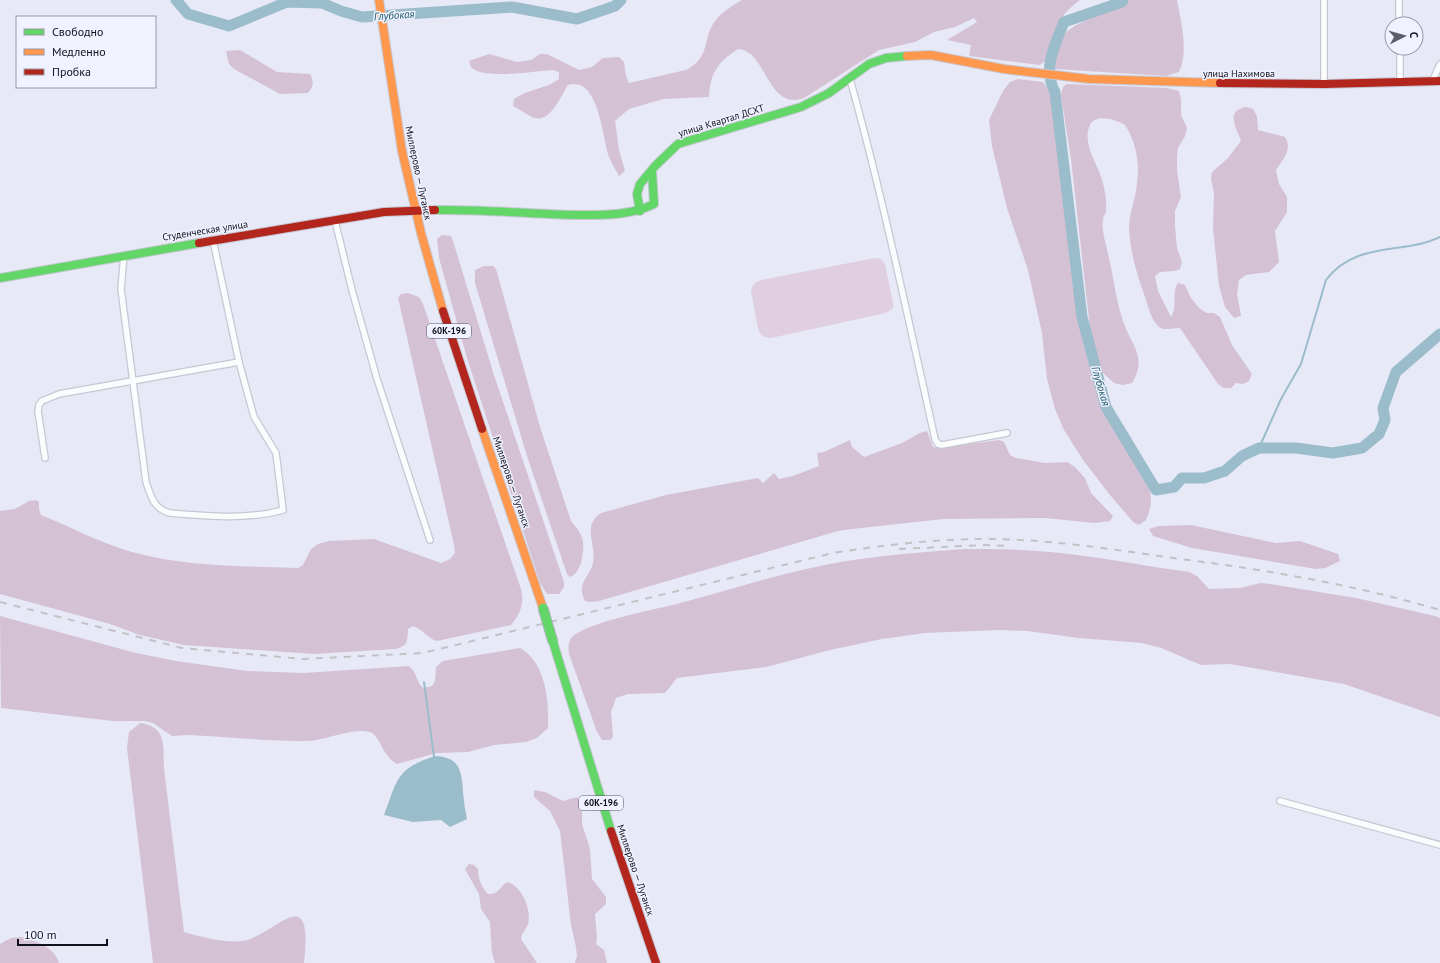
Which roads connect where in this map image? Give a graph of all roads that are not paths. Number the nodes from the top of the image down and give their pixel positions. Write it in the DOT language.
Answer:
graph roads {
  1 [pos="379,0"];
  2 [pos="1324,0"];
  3 [pos="1399,0"];
  4 [pos="1399,16"];
  5 [pos="1400,56"];
  6 [pos="1440,64"];
  7 [pos="1038,74"];
  8 [pos="850,78"];
  9 [pos="1400,82"];
  10 [pos="1436,82"];
  11 [pos="1324,84"];
  12 [pos="652,171"];
  13 [pos="414,210"];
  14 [pos="640,211"];
  15 [pos="335,221"];
  16 [pos="214,240"];
  17 [pos="124,255"];
  18 [pos="0,278"];
  19 [pos="239,362"];
  20 [pos="132,381"];
  21 [pos="1007,433"];
  22 [pos="45,458"];
  23 [pos="430,540"];
  24 [pos="1280,802"];
  25 [pos="1440,845"];
  26 [pos="656,963"];
  1 -- 13 [label="street, Миллерово — Луганск / 60К-196"];
  2 -- 11 [label="street"];
  3 -- 4 [label="street"];
  5 -- 9 [label="street"];
  6 -- 10 [label="street"];
  7 -- 8 [label="street, улица Квартал ДСХТ"];
  7 -- 11 [label="street, улица Нахимова"];
  8 -- 12 [label="street, улица Квартал ДСХТ"];
  8 -- 21 [label="street"];
  9 -- 10 [label="street, улица Нахимова"];
  9 -- 11 [label="street, улица Нахимова"];
  12 -- 14 [label="street, улица Квартал ДСХТ"];
  12 -- 14 [label="street"];
  13 -- 14 [label="street"];
  13 -- 15 [label="street, Студенческая улица"];
  13 -- 26 [label="street, Миллерово — Луганск / 60К-196, bridge"];
  15 -- 16 [label="street, Студенческая улица"];
  15 -- 23 [label="street"];
  16 -- 17 [label="street, Студенческая улица"];
  16 -- 19 [label="street"];
  17 -- 18 [label="street, Студенческая улица"];
  17 -- 20 [label="street"];
  19 -- 20 [label="street"];
  19 -- 20 [label="street"];
  20 -- 22 [label="street"];
  24 -- 25 [label="street"];
}
